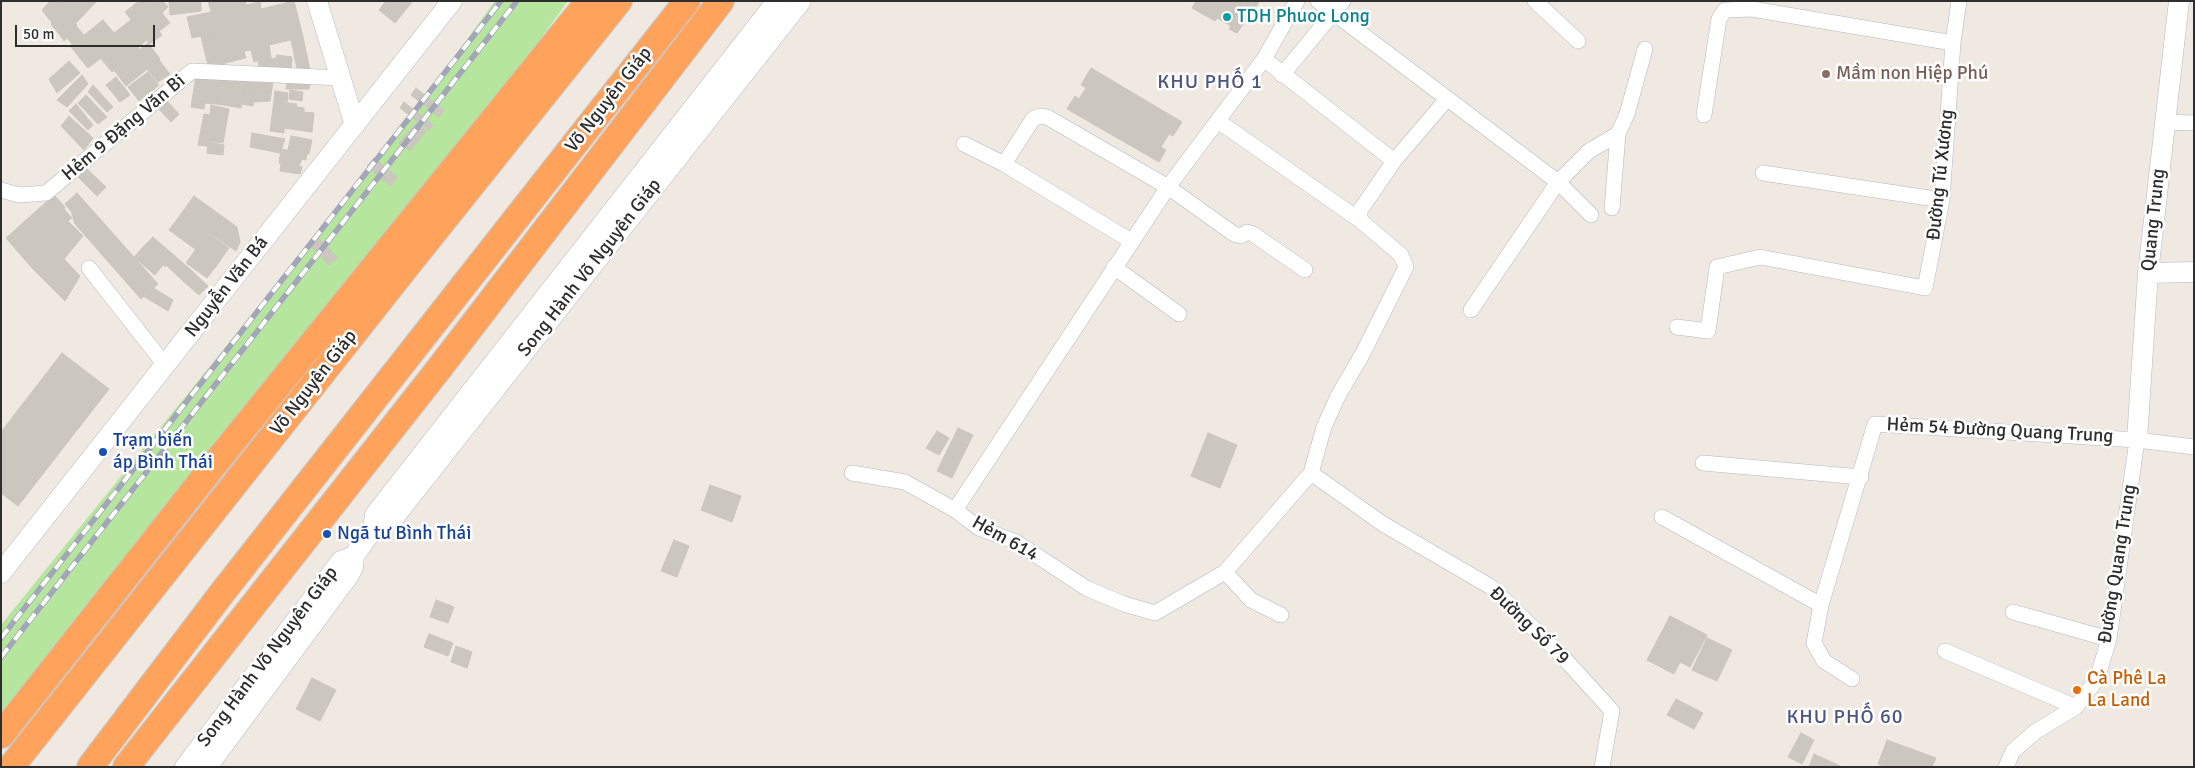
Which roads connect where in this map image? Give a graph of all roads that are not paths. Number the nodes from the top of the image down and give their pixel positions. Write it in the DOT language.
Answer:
graph roads {
  1 [pos="317,1"];
  2 [pos="452,1"];
  3 [pos="589,1"];
  4 [pos="620,1"];
  5 [pos="687,1"];
  6 [pos="721,1"];
  7 [pos="777,1"];
  8 [pos="801,1"];
  9 [pos="1297,1"];
  10 [pos="1318,1"];
  11 [pos="1535,1"];
  12 [pos="1959,1"];
  13 [pos="2178,1"];
  14 [pos="1339,7"];
  15 [pos="1578,41"];
  16 [pos="1954,43"];
  17 [pos="1645,49"];
  18 [pos="1264,60"];
  19 [pos="1282,75"];
  20 [pos="340,78"];
  21 [pos="1447,98"];
  22 [pos="1704,115"];
  23 [pos="1218,121"];
  24 [pos="2164,122"];
  25 [pos="2194,123"];
  26 [pos="355,125"];
  27 [pos="1618,134"];
  28 [pos="964,144"];
  29 [pos="1394,161"];
  30 [pos="1004,164"];
  31 [pos="1763,173"];
  32 [pos="1558,182"];
  33 [pos="1168,187"];
  34 [pos="1,190"];
  35 [pos="1942,200"];
  36 [pos="1612,208"];
  37 [pos="1591,215"];
  38 [pos="1361,221"];
  39 [pos="1131,241"];
  40 [pos="89,268"];
  41 [pos="1114,268"];
  42 [pos="1305,270"];
  43 [pos="2194,272"];
  44 [pos="2148,273"];
  45 [pos="1471,310"];
  46 [pos="1179,314"];
  47 [pos="1677,327"];
  48 [pos="165,365"];
  49 [pos="2137,440"];
  50 [pos="2194,447"];
  51 [pos="1703,463"];
  52 [pos="852,473"];
  53 [pos="1311,473"];
  54 [pos="1861,477"];
  55 [pos="955,510"];
  56 [pos="1662,517"];
  57 [pos="373,529"];
  58 [pos="354,556"];
  59 [pos="1225,572"];
  60 [pos="1,573"];
  61 [pos="1820,605"];
  62 [pos="2013,612"];
  63 [pos="1281,615"];
  64 [pos="2109,639"];
  65 [pos="1945,651"];
  66 [pos="1852,679"];
  67 [pos="2076,707"];
  68 [pos="1,734"];
  69 [pos="11,767"];
  70 [pos="90,767"];
  71 [pos="126,767"];
  72 [pos="185,767"];
  73 [pos="207,767"];
  74 [pos="1602,767"];
  75 [pos="2006,767"];
  1 -- 20 [label="main road"];
  2 -- 26 [label="main road, Nguyễn Văn Bá"];
  3 -- 68 [label="highway, Võ Nguyên Giáp"];
  4 -- 69 [label="highway, Võ Nguyên Giáp"];
  5 -- 70 [label="highway, Võ Nguyên Giáp"];
  6 -- 71 [label="highway, Võ Nguyên Giáp"];
  7 -- 57 [label="main road, Song Hành Võ Nguyên Giáp"];
  8 -- 57 [label="main road, Song Hành Võ Nguyên Giáp"];
  9 -- 18 [label="street"];
  10 -- 14 [label="street"];
  11 -- 15 [label="street"];
  12 -- 16 [label="street, Đường Tú Xương"];
  13 -- 24 [label="main road, Quang Trung"];
  14 -- 19 [label="street"];
  14 -- 21 [label="street"];
  16 -- 22 [label="street"];
  16 -- 35 [label="street, Đường Tú Xương"];
  17 -- 27 [label="street"];
  18 -- 19 [label="street"];
  18 -- 23 [label="street"];
  19 -- 29 [label="street"];
  20 -- 26 [label="main road"];
  20 -- 34 [label="street, Hẻm 9 Đặng Văn Bi"];
  21 -- 29 [label="street"];
  21 -- 32 [label="street"];
  23 -- 33 [label="street"];
  23 -- 38 [label="street"];
  24 -- 25 [label="street"];
  24 -- 44 [label="main road, Quang Trung"];
  26 -- 48 [label="main road, Nguyễn Văn Bá"];
  27 -- 32 [label="street"];
  27 -- 36 [label="street"];
  28 -- 30 [label="street"];
  29 -- 38 [label="street"];
  30 -- 33 [label="street"];
  30 -- 39 [label="street"];
  31 -- 35 [label="street"];
  32 -- 37 [label="street"];
  32 -- 45 [label="street"];
  33 -- 39 [label="street"];
  33 -- 42 [label="street"];
  35 -- 47 [label="street, Đường Tú Xương"];
  38 -- 53 [label="street"];
  39 -- 41 [label="street"];
  40 -- 48 [label="street"];
  41 -- 46 [label="street"];
  41 -- 55 [label="street"];
  43 -- 44 [label="main road"];
  44 -- 49 [label="main road, Quang Trung"];
  48 -- 60 [label="main road, Nguyễn Văn Bá"];
  49 -- 50 [label="street"];
  49 -- 54 [label="street, Hẻm 54 Đường Quang Trung"];
  49 -- 64 [label="street, Đường Quang Trung"];
  51 -- 54 [label="street"];
  52 -- 55 [label="street, Hẻm 614"];
  53 -- 59 [label="street"];
  53 -- 74 [label="street, Đường Số 79"];
  54 -- 61 [label="street, Hẻm 54 Đường Quang Trung"];
  55 -- 59 [label="street, Hẻm 614"];
  56 -- 61 [label="street"];
  57 -- 58 [label="main road, Song Hành Võ Nguyên Giáp"];
  58 -- 72 [label="main road, Song Hành Võ Nguyên Giáp"];
  58 -- 73 [label="main road"];
  59 -- 63 [label="street"];
  61 -- 66 [label="street, Hẻm 54 Đường Quang Trung"];
  62 -- 64 [label="street"];
  64 -- 67 [label="street, Đường Quang Trung"];
  65 -- 67 [label="street"];
  67 -- 75 [label="street, Đường Quang Trung"];
}
